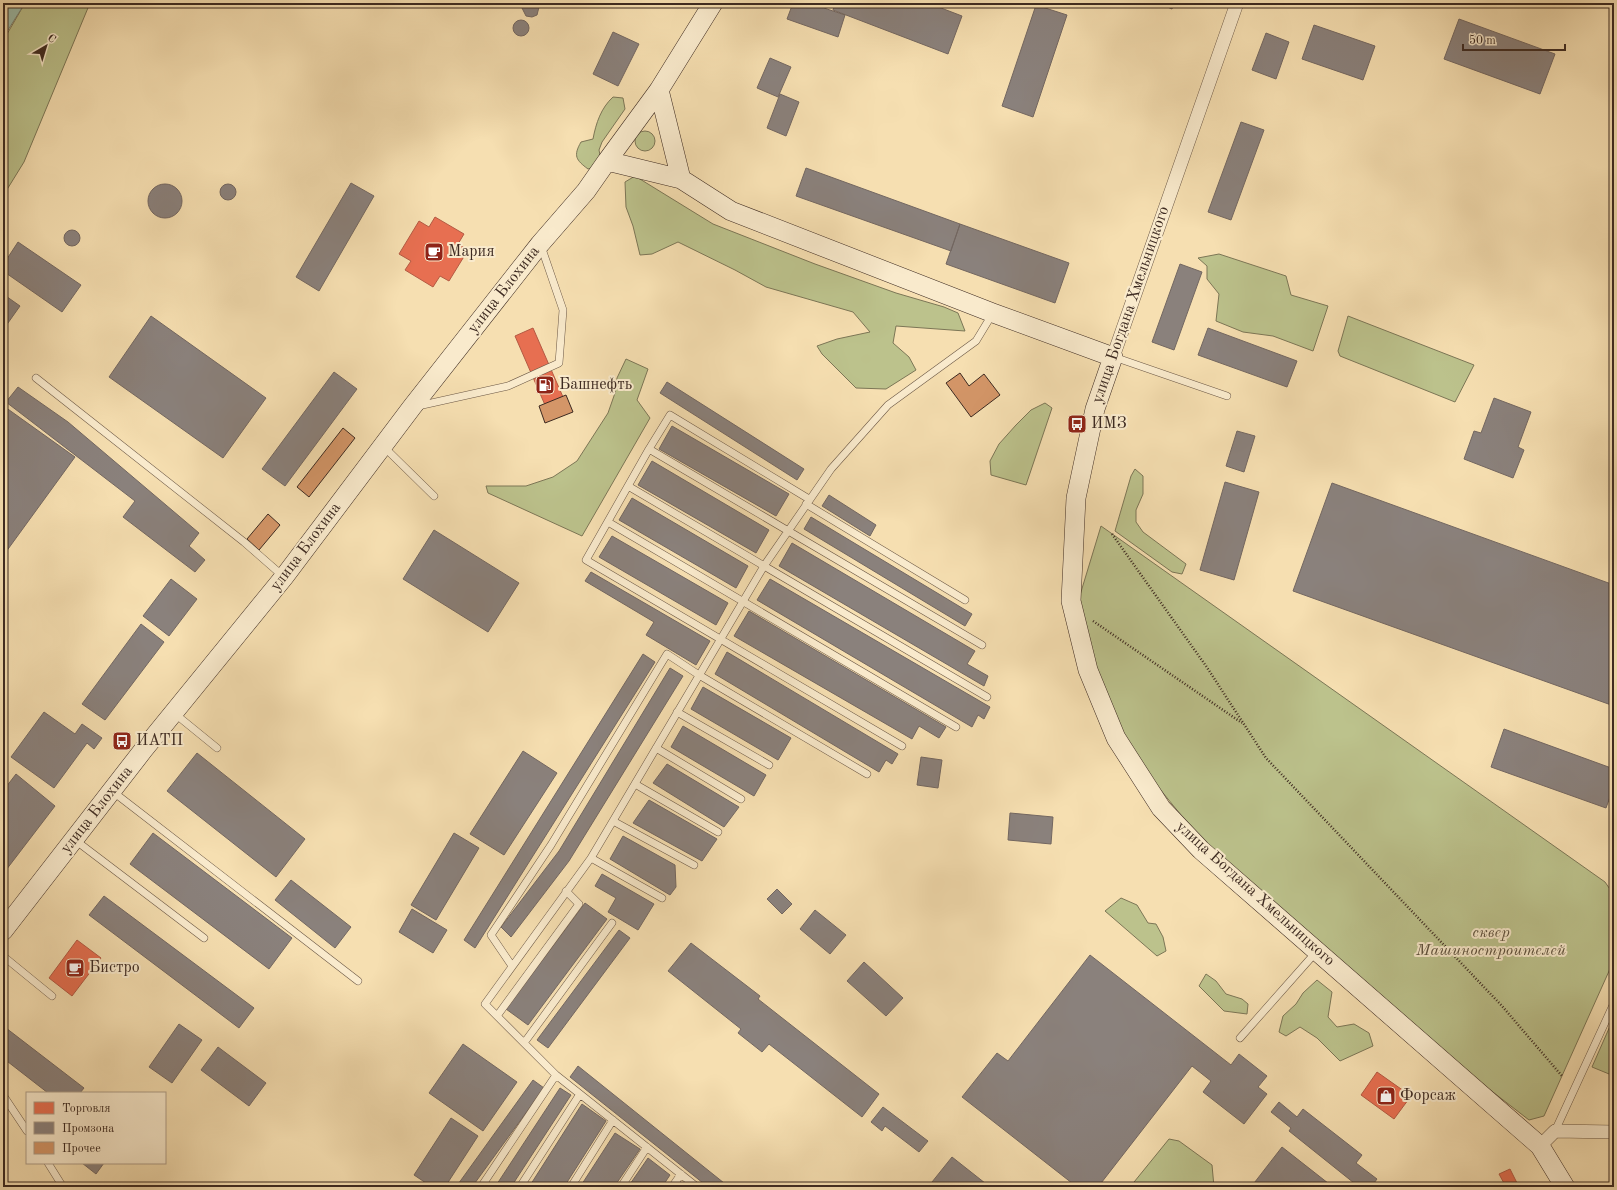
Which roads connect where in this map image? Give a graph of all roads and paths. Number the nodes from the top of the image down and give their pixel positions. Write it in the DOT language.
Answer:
graph roads {
  1 [pos="713,3"];
  2 [pos="1237,3"];
  3 [pos="659,90"];
  4 [pos="607,161"];
  5 [pos="681,179"];
  6 [pos="540,244"];
  7 [pos="993,313"];
  8 [pos="1113,357"];
  9 [pos="36,378"];
  10 [pos="1227,396"];
  11 [pos="412,407"];
  12 [pos="383,446"];
  13 [pos="649,450"];
  14 [pos="628,486"];
  15 [pos="434,496"];
  16 [pos="808,502"];
  17 [pos="608,522"];
  18 [pos="787,530"];
  19 [pos="1112,534"];
  20 [pos="764,566"];
  21 [pos="284,577"];
  22 [pos="965,600"];
  23 [pos="743,601"];
  24 [pos="1086,618"];
  25 [pos="720,639"];
  26 [pos="982,645"];
  27 [pos="699,675"];
  28 [pos="987,697"];
  29 [pos="677,712"];
  30 [pos="174,713"];
  31 [pos="1244,724"];
  32 [pos="956,727"];
  33 [pos="902,746"];
  34 [pos="217,748"];
  35 [pos="656,748"];
  36 [pos="769,765"];
  37 [pos="867,774"];
  38 [pos="635,784"];
  39 [pos="112,791"];
  40 [pos="741,799"];
  41 [pos="613,821"];
  42 [pos="718,832"];
  43 [pos="74,840"];
  44 [pos="591,858"];
  45 [pos="694,865"];
  46 [pos="566,892"];
  47 [pos="662,898"];
  48 [pos="612,923"];
  49 [pos="3,931"];
  50 [pos="204,938"];
  51 [pos="1317,951"];
  52 [pos="3,956"];
  53 [pos="512,966"];
  54 [pos="358,981"];
  55 [pos="52,996"];
  56 [pos="1614,1003"];
  57 [pos="497,1016"];
  58 [pos="1240,1038"];
  59 [pos="524,1043"];
  60 [pos="556,1075"];
  61 [pos="1562,1076"];
  62 [pos="580,1094"];
  63 [pos="3,1096"];
  64 [pos="613,1120"];
  65 [pos="26,1130"];
  66 [pos="1555,1131"];
  67 [pos="1614,1132"];
  68 [pos="1540,1146"];
  69 [pos="647,1147"];
  70 [pos="49,1164"];
  71 [pos="681,1174"];
  72 [pos="63,1187"];
  73 [pos="482,1187"];
  74 [pos="520,1187"];
  75 [pos="571,1187"];
  76 [pos="621,1187"];
  77 [pos="672,1187"];
  78 [pos="697,1187"];
  79 [pos="1564,1187"];
  1 -- 3 [label="main road, улица Блохина"];
  2 -- 8 [label="street, улица Богдана Хмельницкого"];
  3 -- 4 [label="main road, улица Блохина"];
  3 -- 5 [label="main road"];
  4 -- 5 [label="main road"];
  4 -- 6 [label="main road, улица Блохина"];
  5 -- 7 [label="main road"];
  6 -- 11 [label="main road, улица Блохина"];
  6 -- 11 [label="lane"];
  7 -- 8 [label="main road"];
  7 -- 16 [label="lane"];
  8 -- 10 [label="lane"];
  8 -- 51 [label="main road, улица Богдана Хмельницкого"];
  9 -- 21 [label="lane"];
  11 -- 12 [label="main road, улица Блохина"];
  12 -- 15 [label="lane"];
  12 -- 21 [label="main road, улица Блохина"];
  13 -- 14 [label="lane"];
  13 -- 16 [label="lane"];
  13 -- 18 [label="lane"];
  14 -- 17 [label="lane"];
  14 -- 20 [label="lane"];
  16 -- 18 [label="lane"];
  16 -- 22 [label="lane"];
  17 -- 23 [label="lane"];
  17 -- 25 [label="lane"];
  18 -- 20 [label="lane"];
  18 -- 26 [label="lane"];
  19 -- 31 [label="path"];
  20 -- 23 [label="lane"];
  20 -- 28 [label="lane"];
  21 -- 30 [label="main road, улица Блохина"];
  23 -- 25 [label="lane"];
  23 -- 32 [label="lane"];
  24 -- 31 [label="path"];
  25 -- 27 [label="lane"];
  25 -- 33 [label="lane"];
  27 -- 29 [label="lane"];
  27 -- 37 [label="lane"];
  27 -- 53 [label="lane"];
  29 -- 35 [label="lane"];
  29 -- 36 [label="lane"];
  30 -- 34 [label="lane"];
  30 -- 39 [label="main road, улица Блохина"];
  31 -- 61 [label="path"];
  35 -- 38 [label="lane"];
  35 -- 40 [label="lane"];
  38 -- 41 [label="lane"];
  38 -- 42 [label="lane"];
  39 -- 43 [label="main road, улица Блохина"];
  39 -- 54 [label="lane"];
  41 -- 44 [label="lane"];
  41 -- 45 [label="lane"];
  43 -- 49 [label="main road, улица Блохина"];
  43 -- 50 [label="lane"];
  44 -- 46 [label="lane"];
  44 -- 47 [label="lane"];
  46 -- 53 [label="lane"];
  46 -- 57 [label="lane"];
  48 -- 59 [label="lane"];
  51 -- 58 [label="lane"];
  51 -- 68 [label="main road, улица Богдана Хмельницкого"];
  52 -- 55 [label="lane"];
  53 -- 57 [label="lane"];
  56 -- 66 [label="lane"];
  57 -- 59 [label="lane"];
  59 -- 60 [label="lane"];
  60 -- 62 [label="lane"];
  60 -- 73 [label="lane"];
  62 -- 64 [label="lane"];
  62 -- 74 [label="lane"];
  63 -- 65 [label="lane"];
  64 -- 69 [label="lane"];
  64 -- 75 [label="lane"];
  66 -- 67 [label="street"];
  66 -- 68 [label="street"];
  68 -- 79 [label="main road, улица Богдана Хмельницкого"];
  69 -- 71 [label="lane"];
  69 -- 76 [label="lane"];
  70 -- 72 [label="lane"];
  71 -- 77 [label="lane"];
  71 -- 78 [label="lane"];
}
